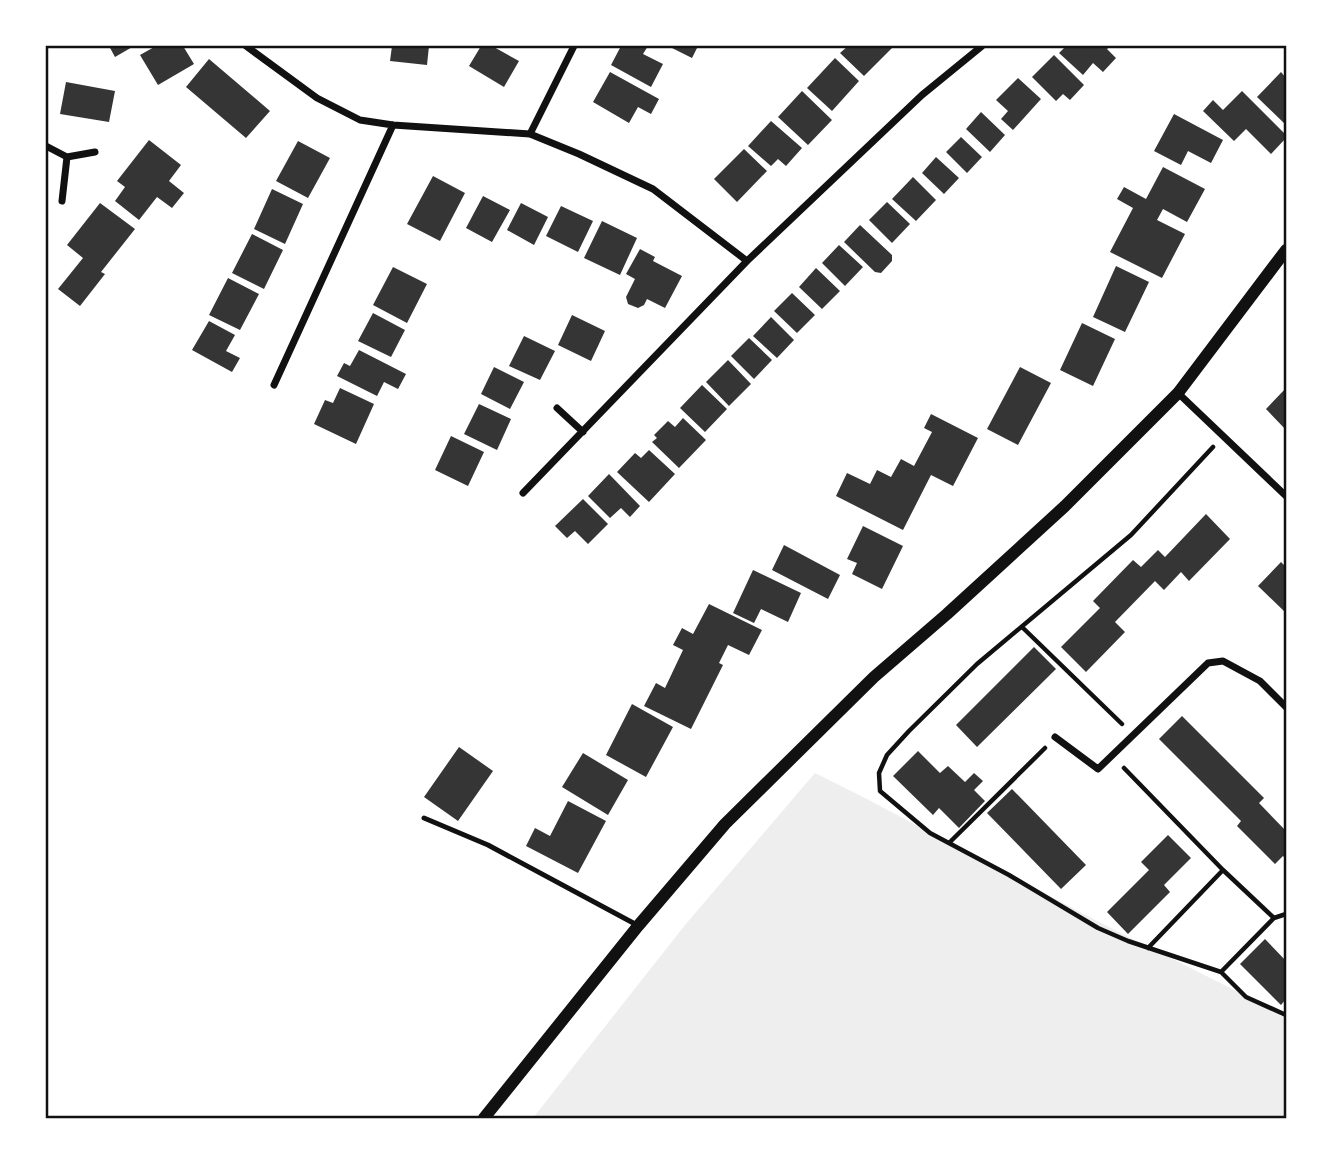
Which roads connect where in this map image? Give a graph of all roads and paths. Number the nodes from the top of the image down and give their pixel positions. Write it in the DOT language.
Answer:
graph roads {
  1 [pos="246,46"];
  2 [pos="574,46"];
  3 [pos="982,46"];
  4 [pos="393,125"];
  5 [pos="530,134"];
  6 [pos="46,146"];
  7 [pos="95,152"];
  8 [pos="67,157"];
  9 [pos="62,201"];
  10 [pos="1286,250"];
  11 [pos="747,261"];
  12 [pos="274,385"];
  13 [pos="1178,393"];
  14 [pos="556,408"];
  15 [pos="583,432"];
  16 [pos="523,493"];
  17 [pos="1286,496"];
  18 [pos="1022,627"];
  19 [pos="1286,707"];
  20 [pos="1133,734"];
  21 [pos="1055,737"];
  22 [pos="1112,755"];
  23 [pos="424,818"];
  24 [pos="949,843"];
  25 [pos="1223,870"];
  26 [pos="1286,914"];
  27 [pos="1274,918"];
  28 [pos="638,926"];
  29 [pos="1148,948"];
  30 [pos="1220,972"];
  31 [pos="484,1118"];
  1 -- 4 [label="street"];
  2 -- 5 [label="street"];
  3 -- 11 [label="street"];
  4 -- 5 [label="street"];
  4 -- 12 [label="street"];
  5 -- 11 [label="street"];
  6 -- 8 [label="street"];
  7 -- 8 [label="street"];
  8 -- 9 [label="street"];
  10 -- 13 [label="street"];
  11 -- 15 [label="street"];
  13 -- 17 [label="street"];
  13 -- 28 [label="street"];
  14 -- 15 [label="street"];
  15 -- 16 [label="street"];
  18 -- 20 [label="path"];
  19 -- 20 [label="street"];
  20 -- 22 [label="street"];
  21 -- 22 [label="street"];
  21 -- 24 [label="path"];
  22 -- 25 [label="path"];
  23 -- 28 [label="lane"];
  25 -- 27 [label="path"];
  25 -- 29 [label="path"];
  26 -- 27 [label="path"];
  27 -- 30 [label="path"];
  28 -- 31 [label="street"];
}
